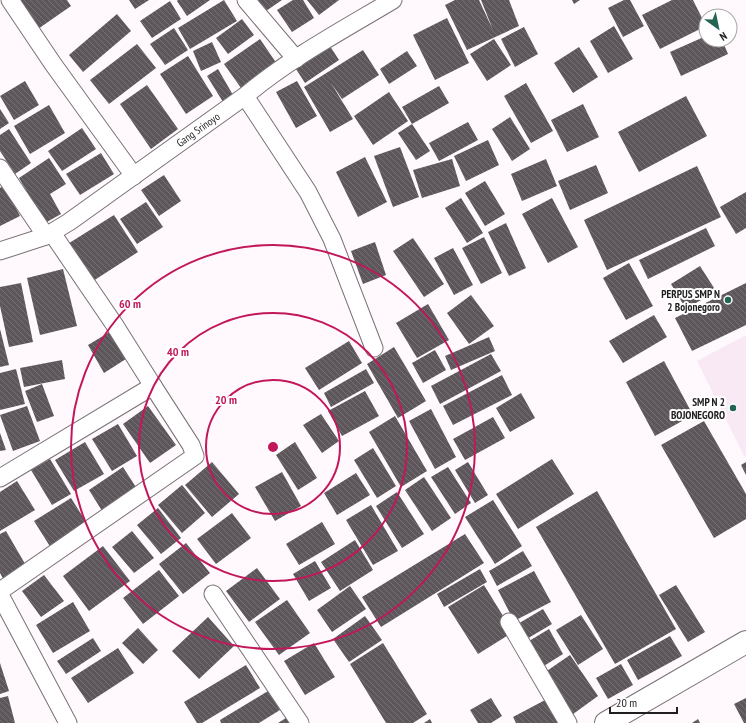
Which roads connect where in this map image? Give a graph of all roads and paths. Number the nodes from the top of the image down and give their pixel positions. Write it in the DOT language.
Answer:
graph roads {
  1 [pos="10,0"];
  2 [pos="246,0"];
  3 [pos="393,0"];
  4 [pos="296,59"];
  5 [pos="245,96"];
  6 [pos="0,168"];
  7 [pos="134,176"];
  8 [pos="49,235"];
  9 [pos="0,251"];
  10 [pos="374,348"];
  11 [pos="153,386"];
  12 [pos="0,478"];
  13 [pos="0,591"];
  14 [pos="213,594"];
  15 [pos="0,595"];
  16 [pos="509,622"];
  17 [pos="746,642"];
  18 [pos="68,723"];
  19 [pos="300,723"];
  20 [pos="568,723"];
  21 [pos="606,723"];
  1 -- 7 [label="street"];
  2 -- 4 [label="street"];
  3 -- 4 [label="street, Gang Srinoyo"];
  4 -- 5 [label="street, Gang Srinoyo"];
  5 -- 7 [label="street, Gang Srinoyo"];
  5 -- 10 [label="street"];
  6 -- 8 [label="street"];
  7 -- 8 [label="street, Gang Srinoyo"];
  8 -- 9 [label="street, Gang Srinoyo"];
  8 -- 11 [label="street"];
  11 -- 12 [label="street"];
  11 -- 13 [label="street"];
  14 -- 19 [label="street"];
  15 -- 18 [label="street"];
  16 -- 20 [label="street"];
  17 -- 21 [label="main road"];
}
